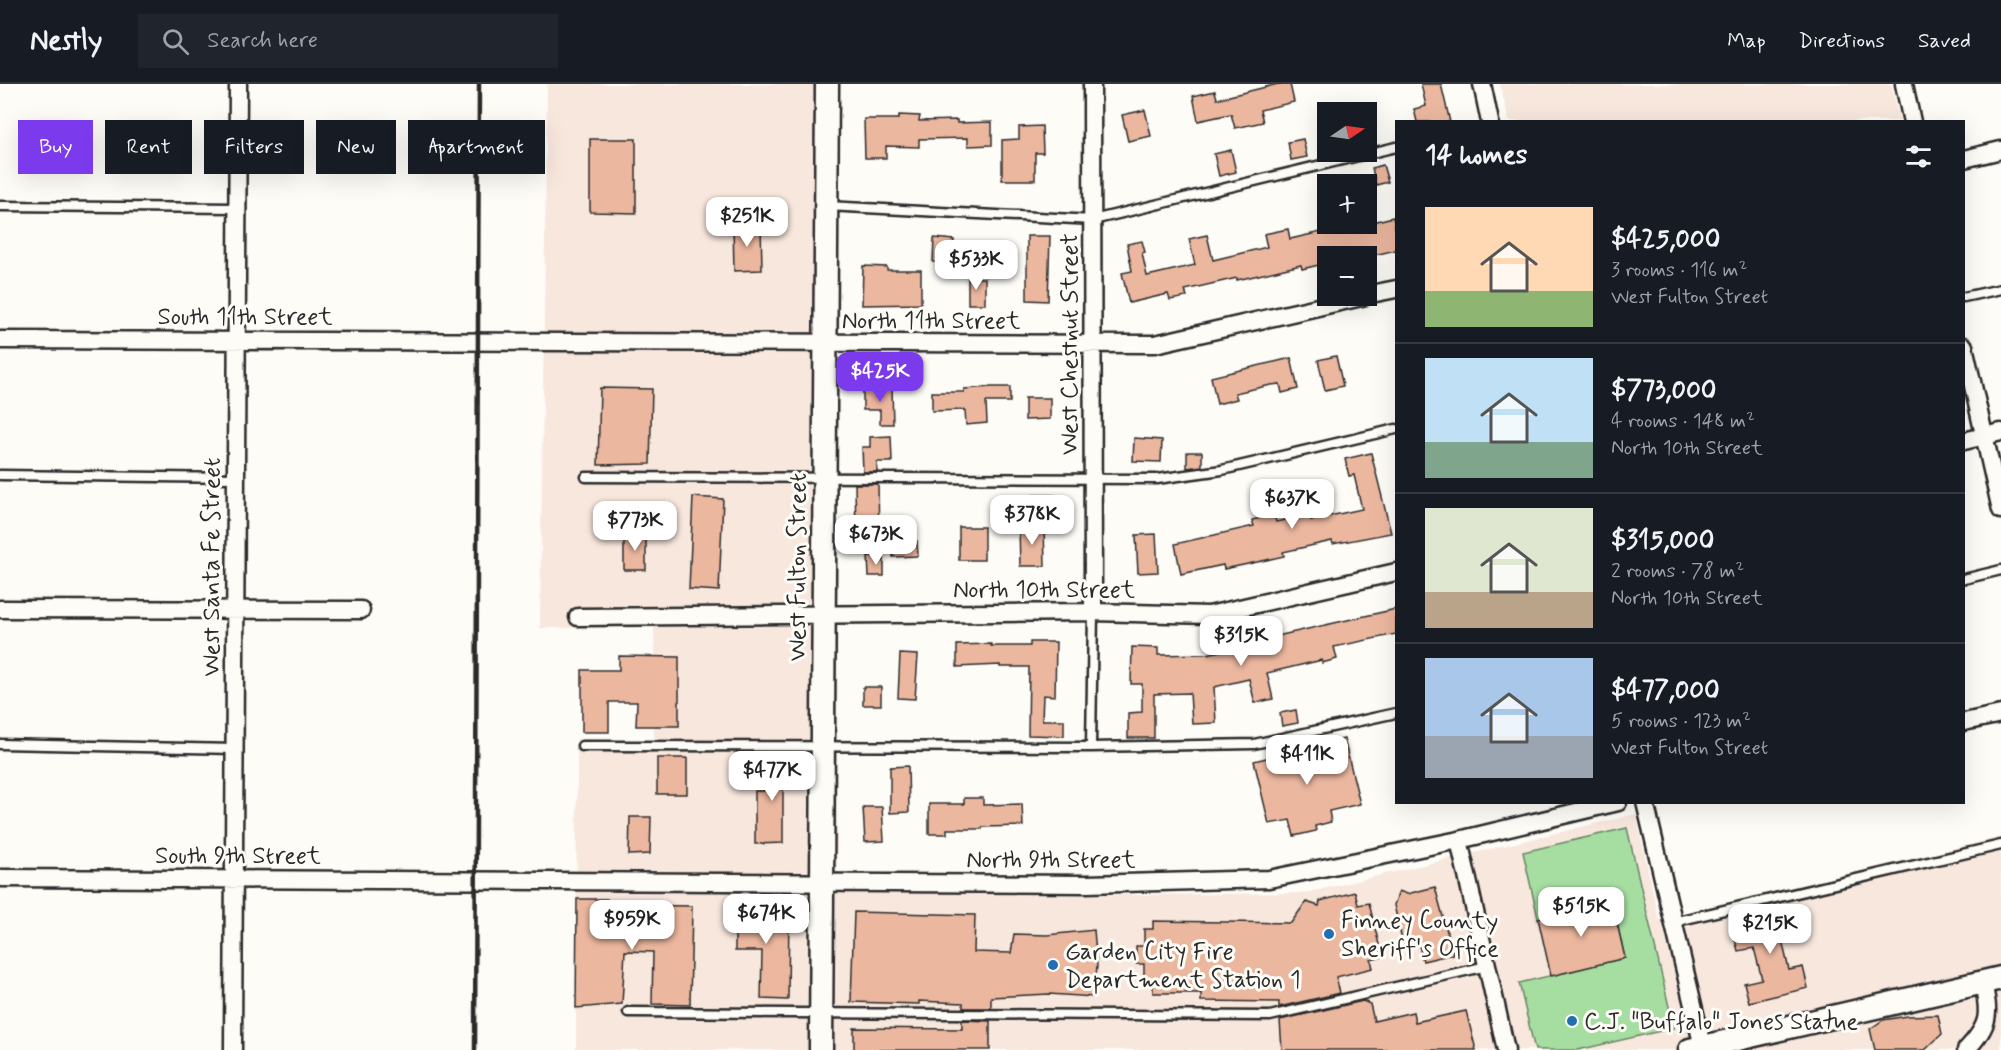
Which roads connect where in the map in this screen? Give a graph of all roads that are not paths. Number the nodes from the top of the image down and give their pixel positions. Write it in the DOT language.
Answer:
graph roads {
  1 [pos="238,84"];
  2 [pos="827,84"];
  3 [pos="1092,84"];
  4 [pos="1482,84"];
  5 [pos="1904,84"];
  6 [pos="1490,120"];
  7 [pos="1912,120"];
  8 [pos="1395,147"];
  9 [pos="2001,150"];
  10 [pos="1965,159"];
  11 [pos="0,206"];
  12 [pos="826,206"];
  13 [pos="237,208"];
  14 [pos="1093,220"];
  15 [pos="1395,289"];
  16 [pos="2001,289"];
  17 [pos="1377,293"];
  18 [pos="1965,297"];
  19 [pos="1322,306"];
  20 [pos="0,340"];
  21 [pos="237,340"];
  22 [pos="490,341"];
  23 [pos="825,343"];
  24 [pos="1094,344"];
  25 [pos="1965,350"];
  26 [pos="1395,429"];
  27 [pos="2001,432"];
  28 [pos="1984,436"];
  29 [pos="1965,441"];
  30 [pos="0,475"];
  31 [pos="586,477"];
  32 [pos="824,477"];
  33 [pos="236,478"];
  34 [pos="1094,478"];
  35 [pos="2001,510"];
  36 [pos="2001,570"];
  37 [pos="1395,572"];
  38 [pos="1965,579"];
  39 [pos="0,609"];
  40 [pos="361,610"];
  41 [pos="235,611"];
  42 [pos="1093,612"];
  43 [pos="823,614"];
  44 [pos="578,617"];
  45 [pos="1395,713"];
  46 [pos="2001,714"];
  47 [pos="1965,722"];
  48 [pos="0,744"];
  49 [pos="582,746"];
  50 [pos="823,746"];
  51 [pos="1091,747"];
  52 [pos="234,750"];
  53 [pos="1610,804"];
  54 [pos="1645,804"];
  55 [pos="1459,840"];
  56 [pos="2001,845"];
  57 [pos="0,878"];
  58 [pos="234,879"];
  59 [pos="475,880"];
  60 [pos="823,883"];
  61 [pos="1673,922"];
  62 [pos="1487,966"];
  63 [pos="1992,980"];
  64 [pos="628,1012"];
  65 [pos="822,1015"];
  66 [pos="1697,1048"];
  67 [pos="233,1050"];
  68 [pos="821,1050"];
  69 [pos="1506,1050"];
  70 [pos="1966,1050"];
  1 -- 13 [label="street, West Santa Fe Street"];
  2 -- 12 [label="street, West Fulton Street"];
  3 -- 14 [label="street, West Chestnut Street"];
  4 -- 6 [label="street"];
  5 -- 7 [label="street"];
  8 -- 14 [label="lane"];
  9 -- 10 [label="street"];
  11 -- 13 [label="lane"];
  12 -- 14 [label="lane"];
  12 -- 23 [label="street, West Fulton Street"];
  13 -- 21 [label="street, West Santa Fe Street"];
  14 -- 24 [label="street, West Chestnut Street"];
  15 -- 17 [label="street, North 11th Street"];
  16 -- 18 [label="lane"];
  19 -- 24 [label="street, North 11th Street"];
  20 -- 21 [label="street, South 11th Street"];
  21 -- 22 [label="street, South 11th Street"];
  21 -- 33 [label="street, West Santa Fe Street"];
  22 -- 23 [label="street, North 11th Street"];
  23 -- 24 [label="street, North 11th Street"];
  23 -- 32 [label="street, West Fulton Street"];
  24 -- 34 [label="street, West Chestnut Street"];
  25 -- 28 [label="street"];
  26 -- 34 [label="lane"];
  27 -- 28 [label="street"];
  28 -- 29 [label="street"];
  28 -- 35 [label="street"];
  30 -- 33 [label="lane"];
  31 -- 32 [label="lane"];
  32 -- 34 [label="lane"];
  32 -- 43 [label="street, West Fulton Street"];
  33 -- 41 [label="street, West Santa Fe Street"];
  34 -- 42 [label="street, West Chestnut Street"];
  36 -- 38 [label="lane"];
  37 -- 42 [label="street, North 10th Street"];
  39 -- 41 [label="street"];
  40 -- 41 [label="street"];
  41 -- 52 [label="street, West Santa Fe Street"];
  42 -- 43 [label="street, North 10th Street"];
  42 -- 51 [label="lane, West Chestnut Street"];
  43 -- 44 [label="street, North 10th Street"];
  43 -- 50 [label="street, West Fulton Street"];
  45 -- 51 [label="lane"];
  46 -- 47 [label="street"];
  48 -- 52 [label="lane"];
  49 -- 50 [label="lane"];
  50 -- 51 [label="lane"];
  50 -- 60 [label="street, West Fulton Street"];
  52 -- 58 [label="street, West Santa Fe Street"];
  53 -- 55 [label="street, North 9th Street"];
  54 -- 61 [label="street"];
  55 -- 60 [label="street, North 9th Street"];
  55 -- 62 [label="street"];
  56 -- 61 [label="lane"];
  57 -- 58 [label="street, South 9th Street"];
  58 -- 59 [label="street, South 9th Street"];
  58 -- 67 [label="street, West Santa Fe Street"];
  59 -- 60 [label="street, North 9th Street"];
  60 -- 65 [label="street, West Fulton Street"];
  61 -- 66 [label="street"];
  62 -- 65 [label="lane"];
  62 -- 69 [label="street"];
  63 -- 66 [label="street"];
  63 -- 70 [label="street"];
  64 -- 65 [label="lane"];
  65 -- 68 [label="street, West Fulton Street"];
}
